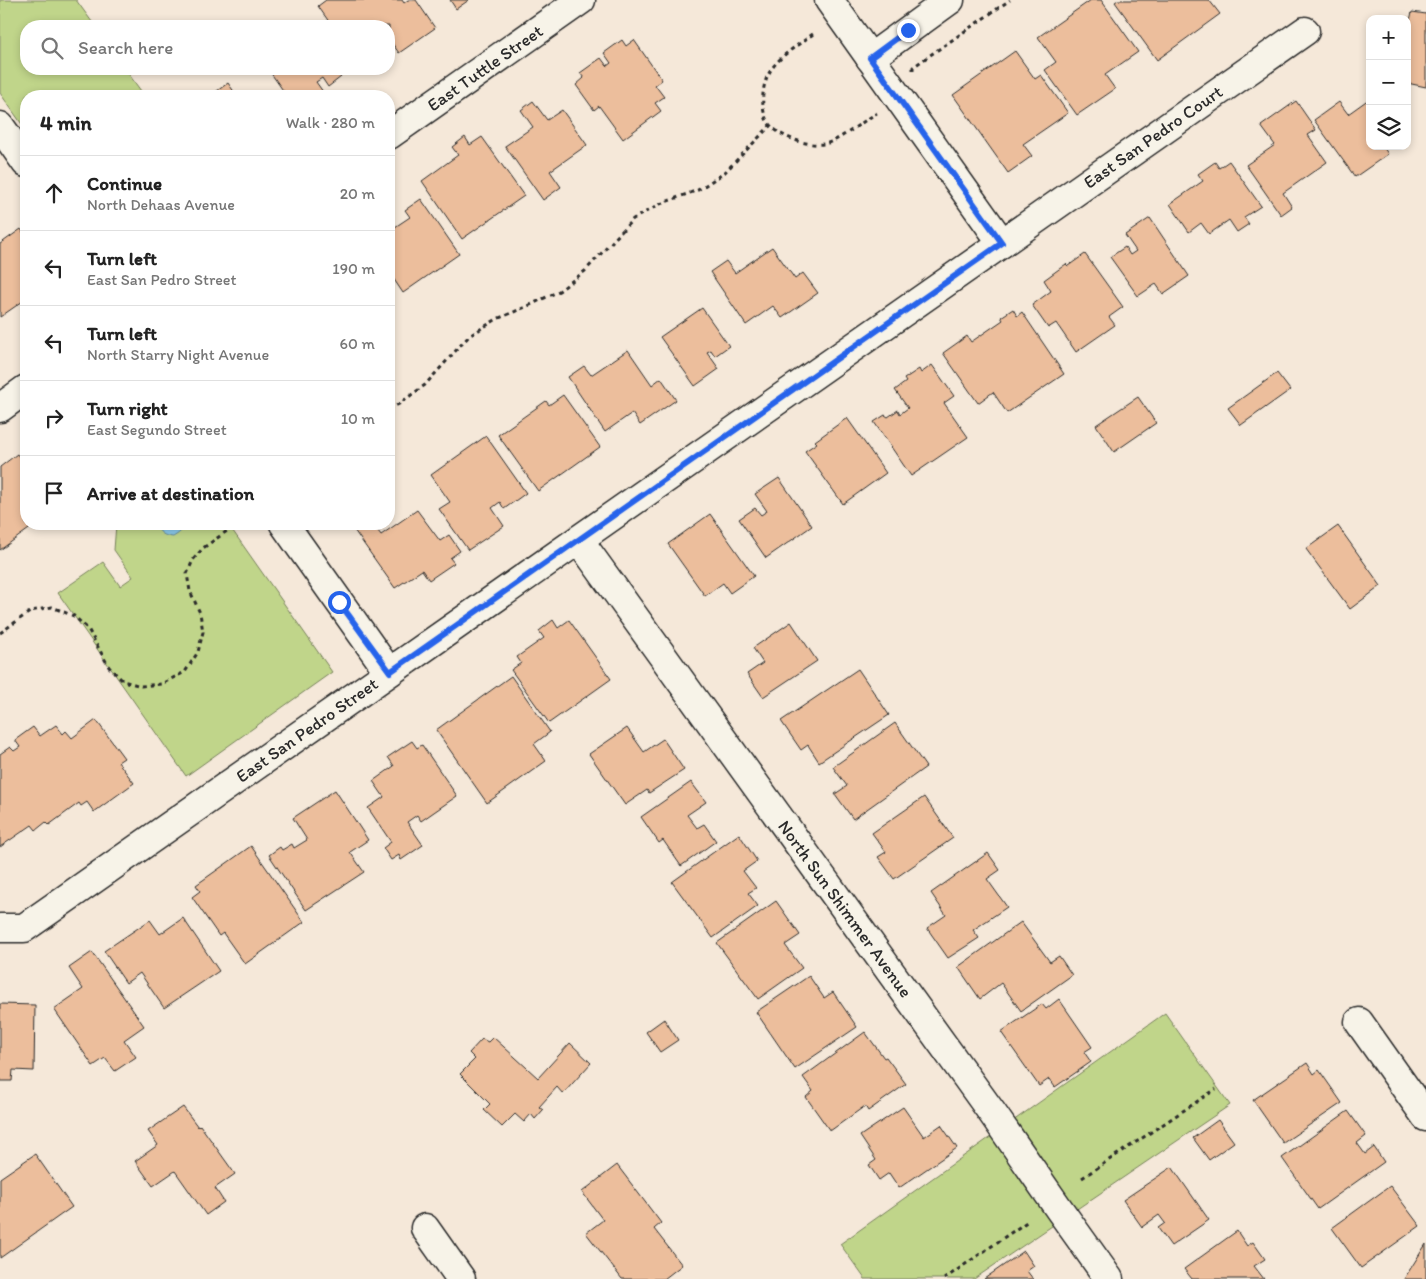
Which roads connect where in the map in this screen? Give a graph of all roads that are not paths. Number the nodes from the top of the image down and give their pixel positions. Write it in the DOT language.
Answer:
graph roads {
  1 [pos="581,0"];
  2 [pos="829,0"];
  3 [pos="950,0"];
  4 [pos="1305,31"];
  5 [pos="870,58"];
  6 [pos="0,126"];
  7 [pos="395,131"];
  8 [pos="20,154"];
  9 [pos="1002,243"];
  10 [pos="20,394"];
  11 [pos="0,408"];
  12 [pos="288,530"];
  13 [pos="578,540"];
  14 [pos="390,672"];
  15 [pos="0,928"];
  16 [pos="1359,1022"];
  17 [pos="1426,1117"];
  18 [pos="425,1228"];
  19 [pos="461,1279"];
  20 [pos="1109,1279"];
  1 -- 7 [label="street, East Tuttle Street"];
  2 -- 5 [label="street"];
  3 -- 5 [label="street"];
  4 -- 9 [label="street, East San Pedro Court"];
  5 -- 9 [label="street"];
  6 -- 8 [label="street"];
  9 -- 13 [label="street, East San Pedro Street"];
  10 -- 11 [label="street"];
  12 -- 14 [label="street"];
  13 -- 14 [label="street, East San Pedro Street"];
  13 -- 20 [label="street, North Sun Shimmer Avenue"];
  14 -- 15 [label="street, East San Pedro Street"];
  16 -- 17 [label="street"];
  18 -- 19 [label="street"];
}
